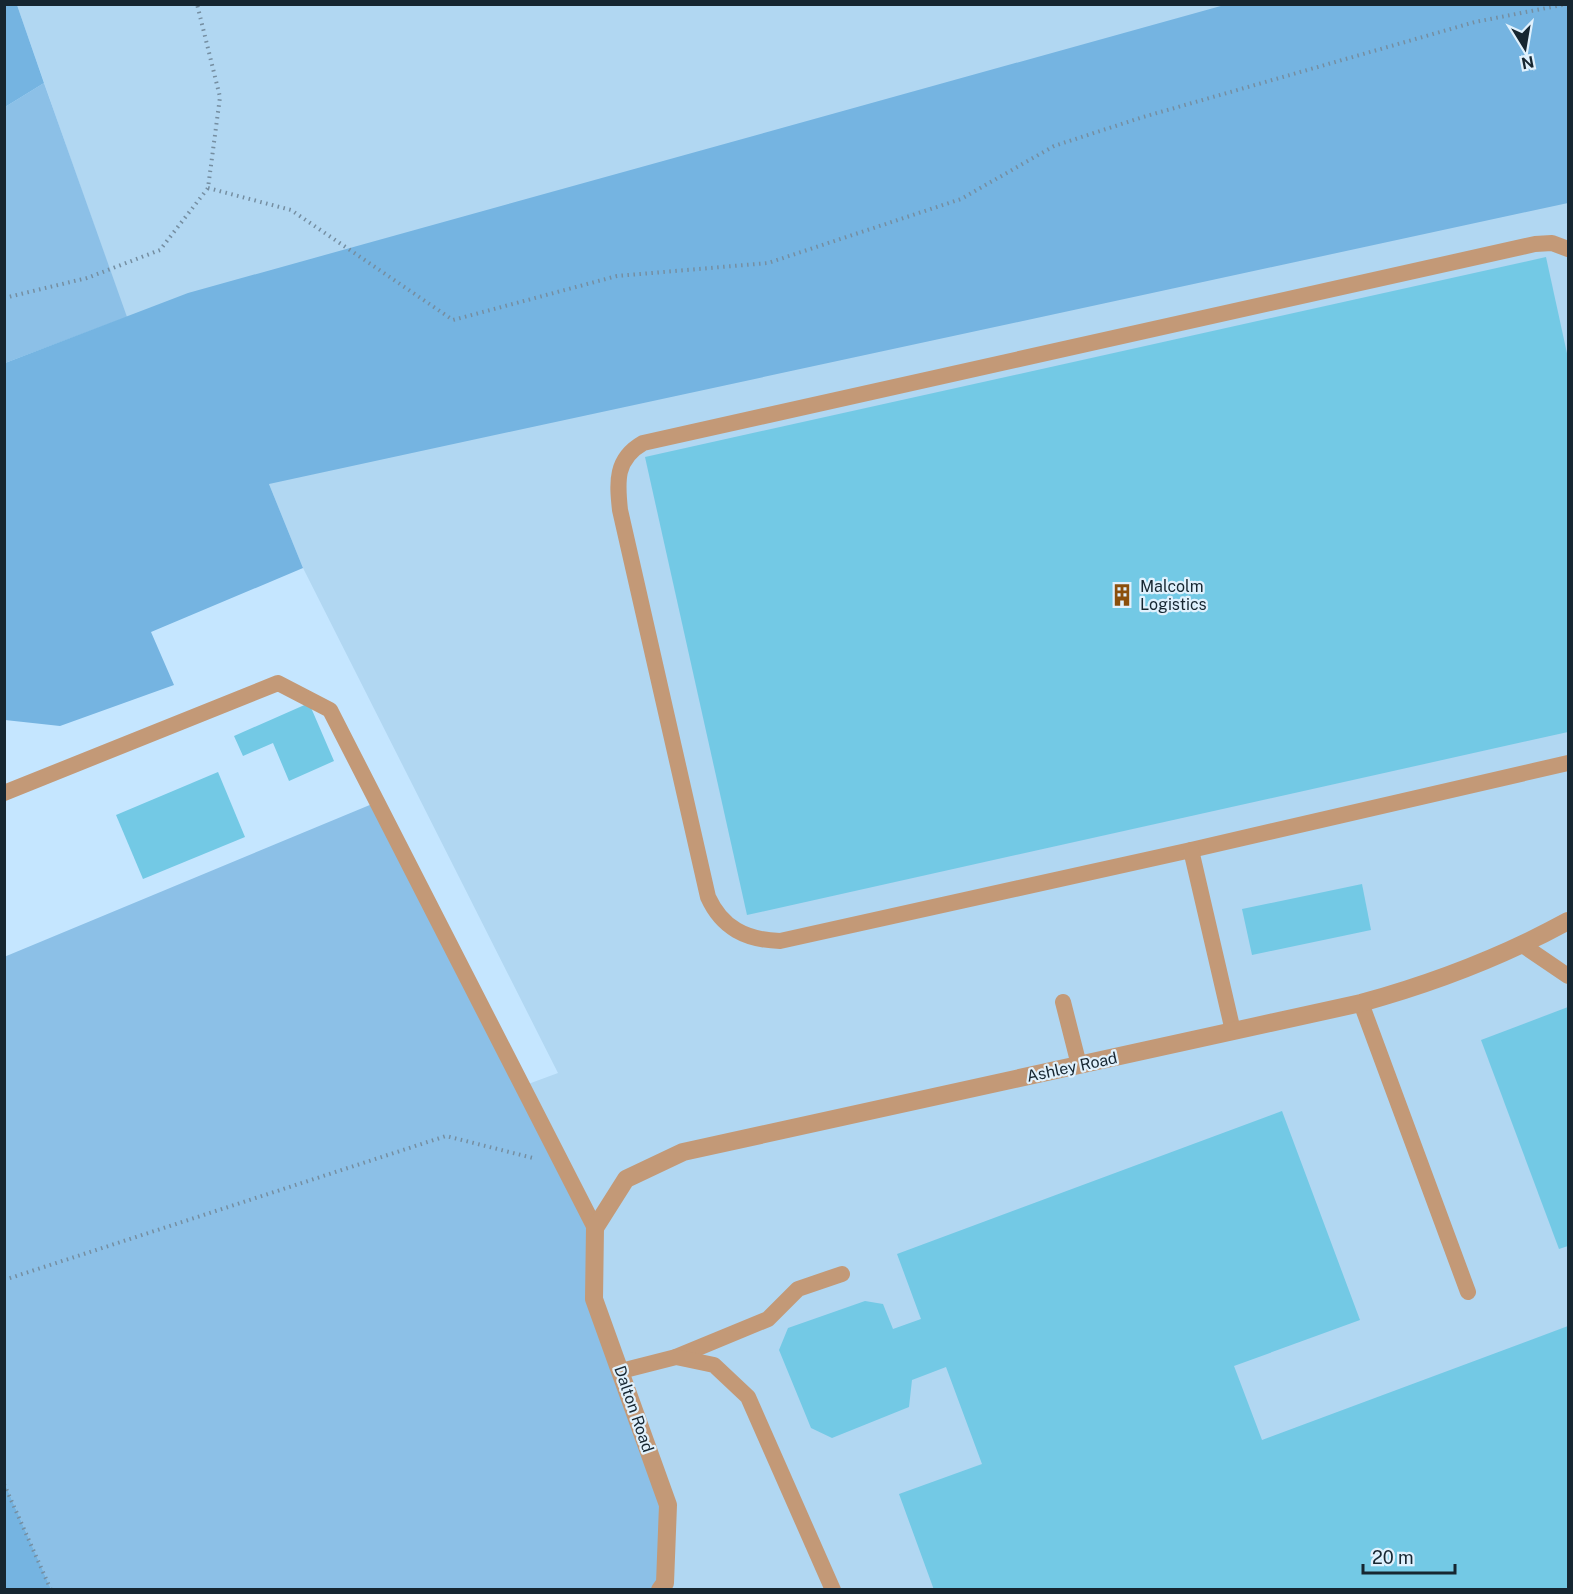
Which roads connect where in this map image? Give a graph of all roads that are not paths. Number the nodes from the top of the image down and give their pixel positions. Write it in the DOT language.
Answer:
graph roads {
  1 [pos="1569,249"];
  2 [pos="1569,764"];
  3 [pos="4,793"];
  4 [pos="1191,850"];
  5 [pos="1569,921"];
  6 [pos="1524,945"];
  7 [pos="1569,976"];
  8 [pos="1063,1002"];
  9 [pos="1361,1003"];
  10 [pos="1233,1031"];
  11 [pos="1078,1065"];
  12 [pos="596,1228"];
  13 [pos="842,1274"];
  14 [pos="1468,1292"];
  15 [pos="676,1357"];
  16 [pos="621,1371"];
  17 [pos="660,1590"];
  18 [pos="833,1590"];
  1 -- 4 [label="lane"];
  2 -- 4 [label="lane"];
  3 -- 12 [label="lane"];
  4 -- 10 [label="lane"];
  5 -- 6 [label="street, Ashley Road"];
  6 -- 7 [label="lane"];
  6 -- 9 [label="street, Ashley Road"];
  8 -- 11 [label="lane"];
  9 -- 10 [label="street, Ashley Road"];
  9 -- 14 [label="lane"];
  10 -- 11 [label="street, Ashley Road"];
  11 -- 12 [label="street, Ashley Road"];
  12 -- 16 [label="street, Dalton Road"];
  13 -- 15 [label="lane"];
  15 -- 16 [label="lane"];
  15 -- 18 [label="lane"];
  16 -- 17 [label="street, Dalton Road"];
}
